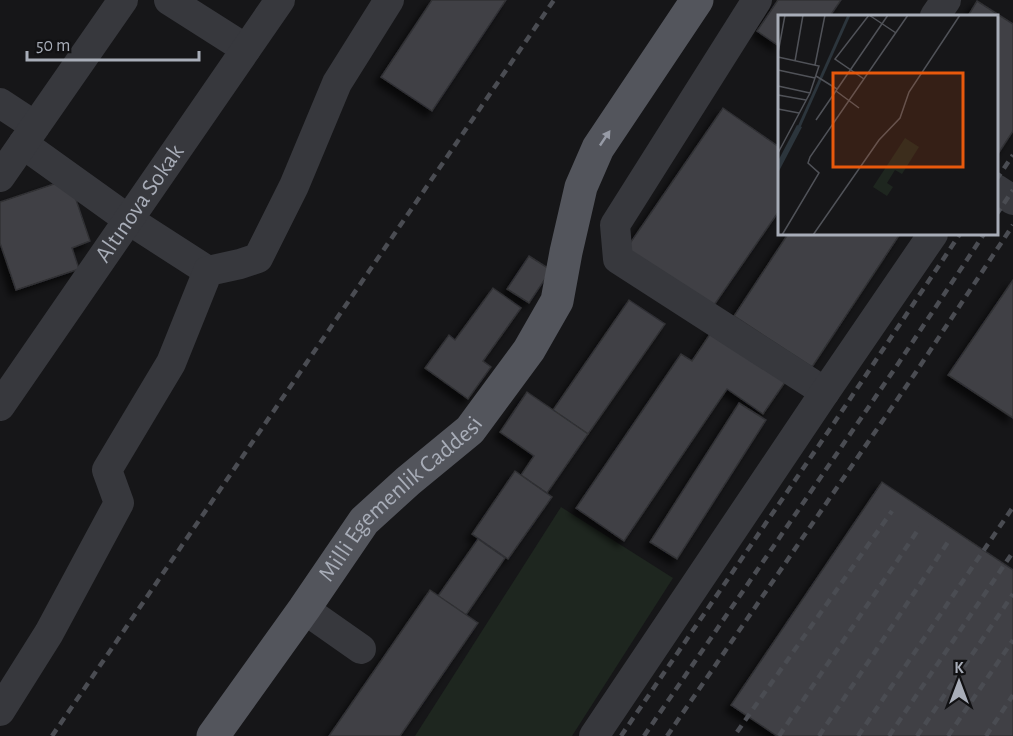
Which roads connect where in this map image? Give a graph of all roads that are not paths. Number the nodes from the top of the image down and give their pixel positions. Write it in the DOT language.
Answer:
graph roads {
  1 [pos="123,0"];
  2 [pos="169,0"];
  3 [pos="280,0"];
  4 [pos="389,0"];
  5 [pos="670,0"];
  6 [pos="697,0"];
  7 [pos="757,0"];
  8 [pos="946,0"];
  9 [pos="936,15"];
  10 [pos="246,50"];
  11 [pos="0,103"];
  12 [pos="29,135"];
  13 [pos="0,177"];
  14 [pos="998,190"];
  15 [pos="1013,200"];
  16 [pos="129,220"];
  17 [pos="932,236"];
  18 [pos="566,252"];
  19 [pos="208,271"];
  20 [pos="825,392"];
  21 [pos="0,406"];
  22 [pos="304,609"];
  23 [pos="361,649"];
  24 [pos="0,711"];
  25 [pos="213,736"];
  26 [pos="594,736"];
  1 -- 12 [label="street"];
  2 -- 10 [label="street"];
  3 -- 10 [label="street, Altınova Sokak"];
  4 -- 19 [label="street"];
  5 -- 18 [label="main road, Milli Egemenlik Caddesi"];
  18 -- 6 [label="main road, Milli Egemenlik Caddesi, one-way"];
  7 -- 20 [label="street"];
  8 -- 9 [label="street"];
  10 -- 16 [label="street, Altınova Sokak"];
  11 -- 12 [label="street"];
  12 -- 13 [label="street"];
  12 -- 16 [label="street"];
  14 -- 15 [label="street"];
  16 -- 19 [label="street"];
  16 -- 21 [label="street, Altınova Sokak"];
  17 -- 20 [label="street"];
  18 -- 22 [label="main road, Milli Egemenlik Caddesi"];
  19 -- 24 [label="street"];
  20 -- 26 [label="street"];
  22 -- 23 [label="street"];
  22 -- 25 [label="main road, Milli Egemenlik Caddesi"];
}
